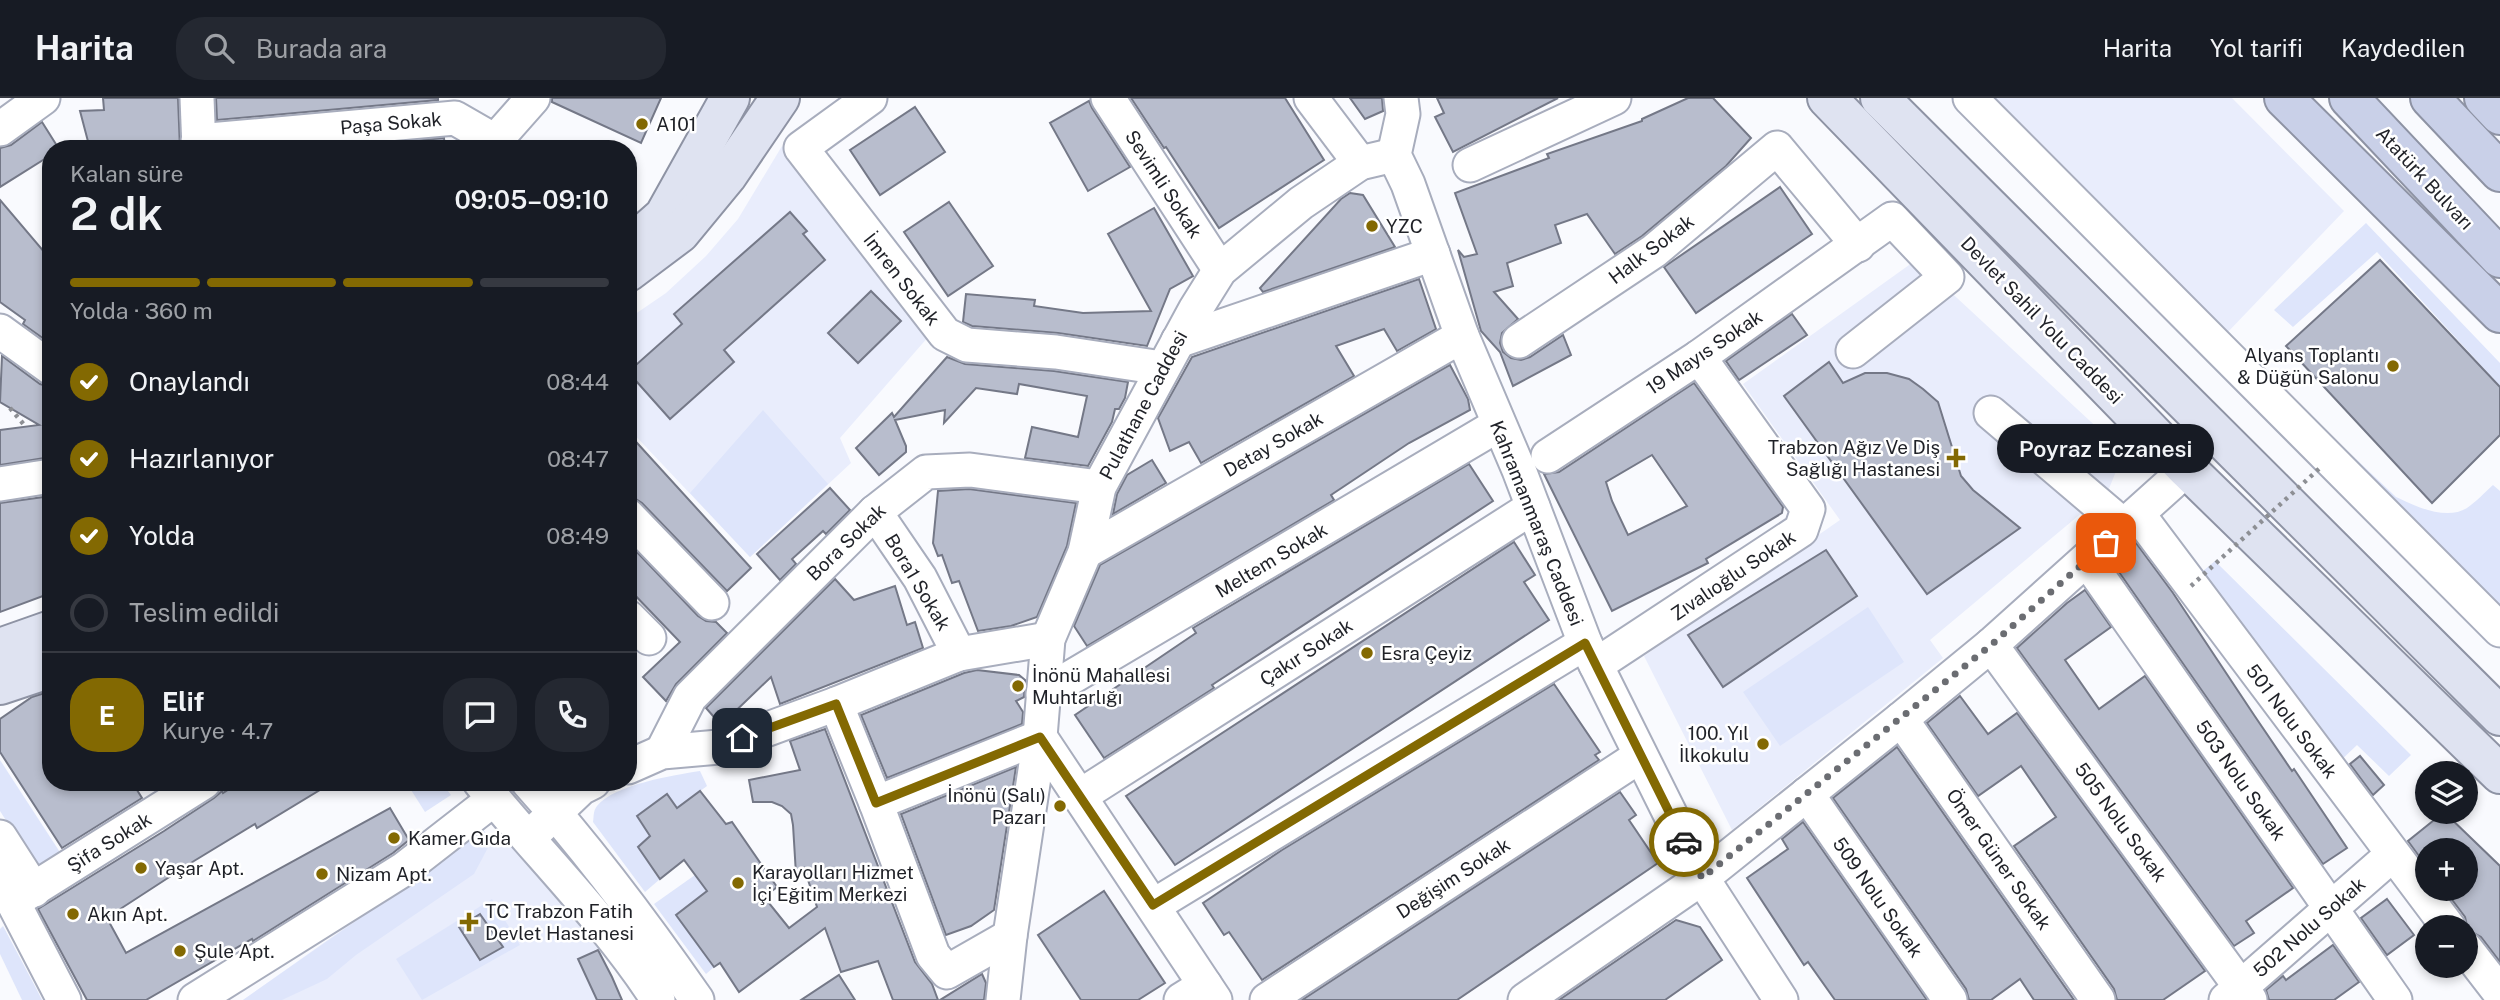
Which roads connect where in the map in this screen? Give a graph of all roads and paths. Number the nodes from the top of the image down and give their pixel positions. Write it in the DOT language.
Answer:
graph roads {
  1 [pos="43,98"];
  2 [pos="197,98"];
  3 [pos="533,98"];
  4 [pos="730,98"];
  5 [pos="870,98"];
  6 [pos="1108,98"];
  7 [pos="1311,98"];
  8 [pos="1401,98"];
  9 [pos="1614,98"];
  10 [pos="1827,98"];
  11 [pos="1880,98"];
  12 [pos="1970,98"];
  13 [pos="2284,98"];
  14 [pos="2349,98"];
  15 [pos="2430,98"];
  16 [pos="2484,98"];
  17 [pos="2500,115"];
  18 [pos="794,122"];
  19 [pos="0,129"];
  20 [pos="198,140"];
  21 [pos="246,140"];
  22 [pos="485,140"];
  23 [pos="496,140"];
  24 [pos="1394,155"];
  25 [pos="1360,163"];
  26 [pos="1470,165"];
  27 [pos="2500,173"];
  28 [pos="637,239"];
  29 [pos="1858,245"];
  30 [pos="1977,253"];
  31 [pos="1433,254"];
  32 [pos="2500,258"];
  33 [pos="637,265"];
  34 [pos="1220,271"];
  35 [pos="1947,277"];
  36 [pos="2500,313"];
  37 [pos="0,331"];
  38 [pos="1462,337"];
  39 [pos="1519,341"];
  40 [pos="1853,351"];
  41 [pos="1170,355"];
  42 [pos="1699,356"];
  43 [pos="42,361"];
  44 [pos="10,408"];
  45 [pos="1991,413"];
  46 [pos="1498,425"];
  47 [pos="26,427"];
  48 [pos="1548,456"];
  49 [pos="2321,467"];
  50 [pos="2187,468"];
  51 [pos="42,477"];
  52 [pos="0,484"];
  53 [pos="1099,487"];
  54 [pos="1533,507"];
  55 [pos="875,512"];
  56 [pos="2131,520"];
  57 [pos="637,525"];
  58 [pos="1085,552"];
  59 [pos="2087,560"];
  60 [pos="2192,586"];
  61 [pos="712,603"];
  62 [pos="42,614"];
  63 [pos="0,627"];
  64 [pos="2500,630"];
  65 [pos="42,633"];
  66 [pos="1048,639"];
  67 [pos="1991,645"];
  68 [pos="0,649"];
  69 [pos="42,650"];
  70 [pos="959,654"];
  71 [pos="1590,654"];
  72 [pos="0,665"];
  73 [pos="42,671"];
  74 [pos="0,685"];
  75 [pos="1043,694"];
  76 [pos="836,704"];
  77 [pos="2500,716"];
  78 [pos="1901,719"];
  79 [pos="1040,737"];
  80 [pos="662,752"];
  81 [pos="1640,756"];
  82 [pos="637,763"];
  83 [pos="2500,774"];
  84 [pos="189,791"];
  85 [pos="487,791"];
  86 [pos="536,791"];
  87 [pos="578,791"];
  88 [pos="1807,794"];
  89 [pos="1080,796"];
  90 [pos="876,803"];
  91 [pos="556,813"];
  92 [pos="0,837"];
  93 [pos="529,837"];
  94 [pos="2392,855"];
  95 [pos="1702,878"];
  96 [pos="16,891"];
  97 [pos="1153,905"];
  98 [pos="2330,908"];
  99 [pos="2439,915"];
  100 [pos="1010,936"];
  101 [pos="649,958"];
  102 [pos="2478,965"];
  103 [pos="1567,988"];
  104 [pos="2500,993"];
  105 [pos="1200,995"];
  106 [pos="2239,996"];
  107 [pos="64,1000"];
  108 [pos="195,1000"];
  109 [pos="658,1000"];
  110 [pos="697,1000"];
  111 [pos="1003,1000"];
  112 [pos="1267,1000"];
  113 [pos="1525,1000"];
  114 [pos="1781,1000"];
  115 [pos="1950,1000"];
  116 [pos="2098,1000"];
  117 [pos="2395,1000"];
  1 -- 19 [label="street"];
  2 -- 20 [label="street"];
  3 -- 23 [label="street"];
  4 -- 28 [label="main road"];
  5 -- 18 [label="street"];
  6 -- 34 [label="street, Sevimli Sokak"];
  7 -- 25 [label="street"];
  8 -- 24 [label="street"];
  9 -- 26 [label="street"];
  10 -- 30 [label="main road, Devlet Sahil Yolu Caddesi"];
  11 -- 77 [label="main road, Devlet Sahil Yolu Caddesi"];
  12 -- 64 [label="street"];
  13 -- 36 [label="highway"];
  14 -- 32 [label="highway, Atatürk Bulvarı"];
  15 -- 27 [label="highway"];
  16 -- 17 [label="highway"];
  18 -- 33 [label="main road"];
  18 -- 41 [label="street, İmren Sokak"];
  21 -- 22 [label="street, Paşa Sokak"];
  24 -- 25 [label="street, Pulathane Caddesi"];
  24 -- 31 [label="street, Kahramanmaraş Caddesi"];
  25 -- 34 [label="street, Pulathane Caddesi"];
  29 -- 35 [label="street, 19 Mayıs Sokak"];
  29 -- 39 [label="street, Halk Sokak"];
  29 -- 42 [label="street, 19 Mayıs Sokak"];
  30 -- 35 [label="street"];
  30 -- 50 [label="main road, Devlet Sahil Yolu Caddesi"];
  31 -- 38 [label="street, Kahramanmaraş Caddesi"];
  31 -- 41 [label="street"];
  34 -- 41 [label="street, Pulathane Caddesi"];
  35 -- 40 [label="street"];
  37 -- 43 [label="street"];
  38 -- 46 [label="street, Kahramanmaraş Caddesi"];
  38 -- 58 [label="street, Detay Sokak"];
  41 -- 53 [label="street, Pulathane Caddesi"];
  42 -- 48 [label="street, 19 Mayıs Sokak"];
  42 -- 71 [label="street, Zıvalıoğlu Sokak"];
  44 -- 47 [label="path"];
  45 -- 56 [label="street, 501 Nolu Sokak"];
  46 -- 54 [label="street, Kahramanmaraş Caddesi"];
  46 -- 75 [label="street, Meltem Sokak"];
  49 -- 60 [label="path, bridge"];
  50 -- 56 [label="street"];
  50 -- 83 [label="main road, Devlet Sahil Yolu Caddesi"];
  51 -- 52 [label="street"];
  53 -- 55 [label="street, Bora Sokak"];
  53 -- 58 [label="street, Pulathane Caddesi"];
  54 -- 71 [label="street, Kahramanmaraş Caddesi"];
  54 -- 89 [label="street, Çakır Sokak"];
  55 -- 70 [label="street, Bora1 Sokak"];
  55 -- 80 [label="street, Bora Sokak"];
  56 -- 59 [label="street"];
  56 -- 60 [label="street, 501 Nolu Sokak"];
  57 -- 61 [label="street"];
  58 -- 66 [label="street, Pulathane Caddesi"];
  59 -- 67 [label="street"];
  59 -- 98 [label="street, 503 Nolu Sokak"];
  60 -- 94 [label="street, 501 Nolu Sokak"];
  62 -- 63 [label="main road"];
  65 -- 68 [label="main road"];
  66 -- 70 [label="street"];
  66 -- 75 [label="street, Pulathane Caddesi"];
  67 -- 78 [label="street"];
  67 -- 106 [label="street, 505 Nolu Sokak"];
  69 -- 72 [label="main road"];
  70 -- 76 [label="street"];
  71 -- 81 [label="street, Kahramanmaraş Caddesi"];
  71 -- 97 [label="street"];
  73 -- 74 [label="main road"];
  75 -- 79 [label="street, Pulathane Caddesi"];
  76 -- 80 [label="street"];
  76 -- 90 [label="street"];
  78 -- 88 [label="street"];
  78 -- 116 [label="street, Ömer Güner Sokak"];
  79 -- 89 [label="street"];
  79 -- 90 [label="street"];
  79 -- 100 [label="street, Pulathane Caddesi"];
  80 -- 82 [label="street"];
  81 -- 95 [label="street, Kahramanmaraş Caddesi"];
  81 -- 112 [label="street, Değişim Sokak"];
  84 -- 96 [label="street, Şifa Sokak"];
  85 -- 93 [label="street"];
  85 -- 108 [label="street"];
  86 -- 91 [label="street"];
  87 -- 91 [label="street"];
  88 -- 95 [label="street"];
  88 -- 115 [label="street, 509 Nolu Sokak"];
  89 -- 97 [label="street"];
  90 -- 100 [label="street"];
  91 -- 93 [label="street"];
  91 -- 101 [label="street"];
  92 -- 96 [label="street"];
  93 -- 101 [label="street"];
  94 -- 98 [label="street, 502 Nolu Sokak"];
  94 -- 99 [label="street, 501 Nolu Sokak"];
  95 -- 103 [label="street"];
  95 -- 114 [label="street, Kahramanmaraş Caddesi"];
  96 -- 107 [label="street"];
  97 -- 105 [label="street"];
  98 -- 106 [label="street, 502 Nolu Sokak"];
  98 -- 117 [label="street, 503 Nolu Sokak"];
  100 -- 111 [label="street, Pulathane Caddesi"];
  101 -- 109 [label="street"];
  101 -- 110 [label="street"];
  102 -- 104 [label="street"];
  103 -- 113 [label="street"];
}
